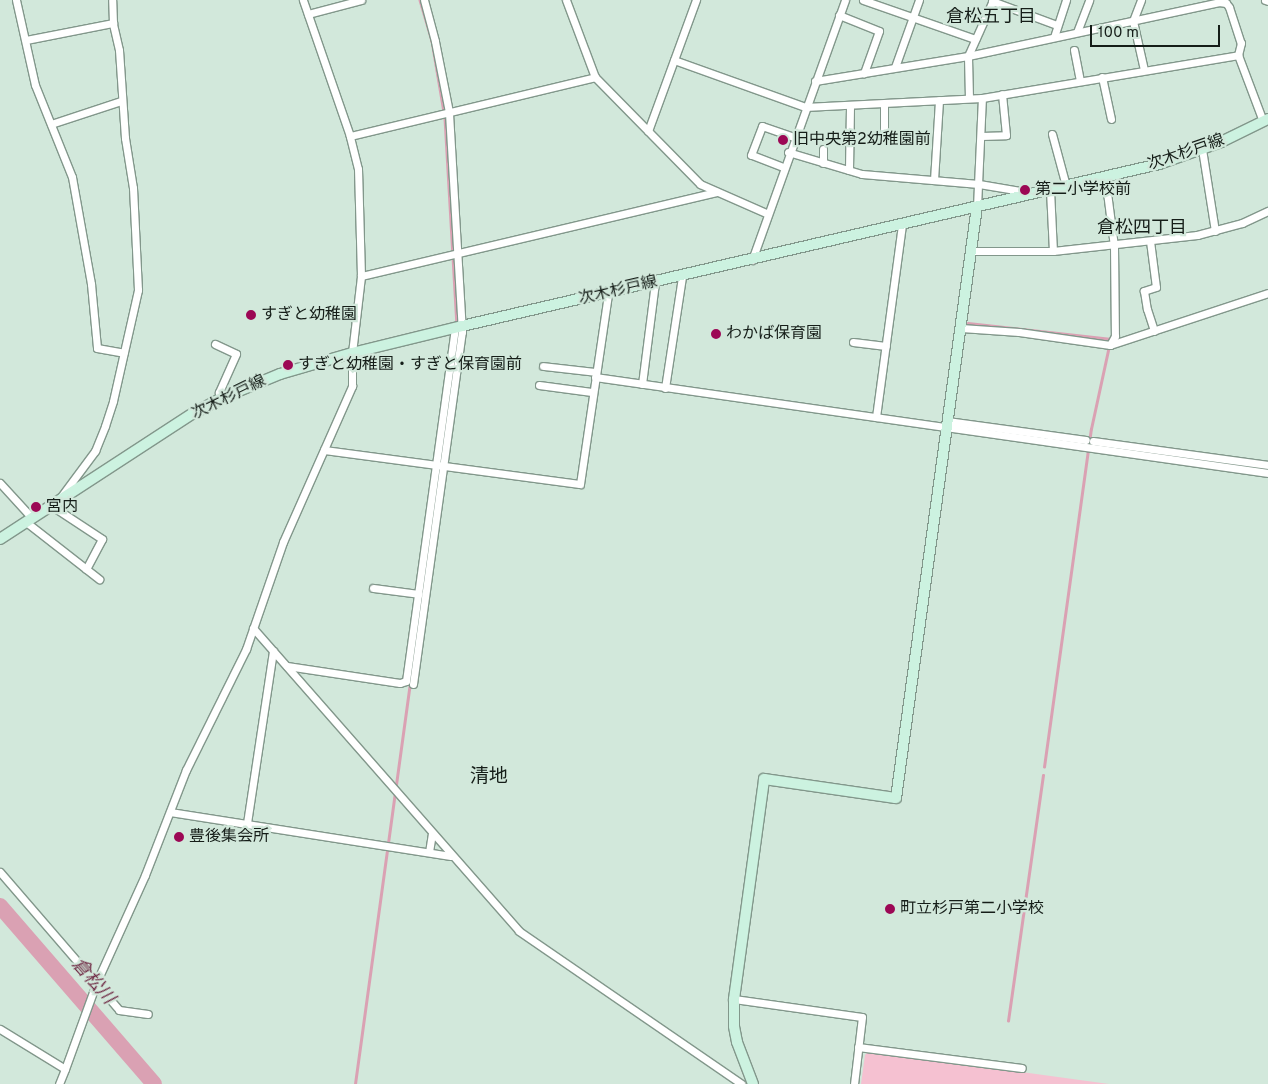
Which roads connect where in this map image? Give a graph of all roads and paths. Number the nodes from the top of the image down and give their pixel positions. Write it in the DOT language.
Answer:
graph roads {
  1 [pos="16,0"];
  2 [pos="112,0"];
  3 [pos="303,0"];
  4 [pos="361,0"];
  5 [pos="424,0"];
  6 [pos="566,0"];
  7 [pos="696,0"];
  8 [pos="845,0"];
  9 [pos="863,0"];
  10 [pos="919,0"];
  11 [pos="1066,0"];
  12 [pos="1089,0"];
  13 [pos="1141,0"];
  14 [pos="993,1"];
  15 [pos="308,14"];
  16 [pos="839,15"];
  17 [pos="912,17"];
  18 [pos="1133,21"];
  19 [pos="113,23"];
  20 [pos="1057,25"];
  21 [pos="1077,32"];
  22 [pos="1054,37"];
  23 [pos="975,39"];
  24 [pos="26,40"];
  25 [pos="1074,50"];
  26 [pos="1238,54"];
  27 [pos="968,56"];
  28 [pos="674,60"];
  29 [pos="896,67"];
  30 [pos="1144,70"];
  31 [pos="864,73"];
  32 [pos="595,77"];
  33 [pos="1102,77"];
  34 [pos="1080,80"];
  35 [pos="815,81"];
  36 [pos="1002,94"];
  37 [pos="969,98"];
  38 [pos="982,98"];
  39 [pos="939,100"];
  40 [pos="121,101"];
  41 [pos="884,104"];
  42 [pos="850,106"];
  43 [pos="805,107"];
  44 [pos="449,112"];
  45 [pos="1111,119"];
  46 [pos="1266,120"];
  47 [pos="51,124"];
  48 [pos="884,129"];
  49 [pos="648,131"];
  50 [pos="1052,134"];
  51 [pos="350,136"];
  52 [pos="981,136"];
  53 [pos="794,137"];
  54 [pos="823,149"];
  55 [pos="1202,150"];
  56 [pos="788,152"];
  57 [pos="823,162"];
  58 [pos="783,167"];
  59 [pos="849,170"];
  60 [pos="1105,177"];
  61 [pos="934,180"];
  62 [pos="979,184"];
  63 [pos="1066,186"];
  64 [pos="1050,190"];
  65 [pos="716,192"];
  66 [pos="1035,194"];
  67 [pos="977,207"];
  68 [pos="1268,211"];
  69 [pos="766,213"];
  70 [pos="902,225"];
  71 [pos="1215,232"];
  72 [pos="1150,241"];
  73 [pos="1114,246"];
  74 [pos="972,251"];
  75 [pos="1053,251"];
  76 [pos="457,254"];
  77 [pos="752,260"];
  78 [pos="361,276"];
  79 [pos="682,276"];
  80 [pos="655,283"];
  81 [pos="1268,293"];
  82 [pos="608,294"];
  83 [pos="459,327"];
  84 [pos="961,328"];
  85 [pos="1154,331"];
  86 [pos="854,342"];
  87 [pos="215,344"];
  88 [pos="1110,345"];
  89 [pos="886,346"];
  90 [pos="124,352"];
  91 [pos="352,353"];
  92 [pos="542,366"];
  93 [pos="595,374"];
  94 [pos="642,384"];
  95 [pos="539,385"];
  96 [pos="665,388"];
  97 [pos="592,392"];
  98 [pos="222,398"];
  99 [pos="876,418"];
  100 [pos="946,424"];
  101 [pos="324,450"];
  102 [pos="1268,465"];
  103 [pos="440,466"];
  104 [pos="1268,473"];
  105 [pos="0,483"];
  106 [pos="54,505"];
  107 [pos="29,520"];
  108 [pos="0,539"];
  109 [pos="86,569"];
  110 [pos="98,579"];
  111 [pos="374,588"];
  112 [pos="419,594"];
  113 [pos="253,628"];
  114 [pos="273,651"];
  115 [pos="287,666"];
  116 [pos="414,684"];
  117 [pos="170,812"];
  118 [pos="247,823"];
  119 [pos="432,834"];
  120 [pos="429,852"];
  121 [pos="451,856"];
  122 [pos="0,872"];
  123 [pos="97,981"];
  124 [pos="734,1000"];
  125 [pos="148,1014"];
  126 [pos="0,1029"];
  127 [pos="858,1048"];
  128 [pos="1022,1068"];
  129 [pos="64,1069"];
  130 [pos="60,1084"];
  131 [pos="742,1084"];
  132 [pos="752,1084"];
  133 [pos="854,1084"];
  1 -- 24 [label="street"];
  2 -- 19 [label="street"];
  3 -- 15 [label="street"];
  4 -- 15 [label="street"];
  5 -- 44 [label="street"];
  6 -- 32 [label="street"];
  7 -- 28 [label="street"];
  8 -- 16 [label="street"];
  9 -- 17 [label="street"];
  10 -- 17 [label="street"];
  11 -- 20 [label="street"];
  12 -- 21 [label="street"];
  13 -- 18 [label="street"];
  14 -- 20 [label="street"];
  14 -- 23 [label="street"];
  15 -- 51 [label="street"];
  16 -- 31 [label="street"];
  16 -- 35 [label="street"];
  17 -- 23 [label="street"];
  17 -- 29 [label="street"];
  18 -- 21 [label="street"];
  18 -- 26 [label="street"];
  18 -- 30 [label="street"];
  19 -- 24 [label="street"];
  19 -- 40 [label="street"];
  20 -- 22 [label="street"];
  21 -- 22 [label="street"];
  22 -- 27 [label="street"];
  23 -- 27 [label="street"];
  24 -- 47 [label="street"];
  25 -- 34 [label="street"];
  26 -- 30 [label="street"];
  26 -- 46 [label="street"];
  27 -- 29 [label="street"];
  27 -- 37 [label="street"];
  28 -- 43 [label="street"];
  28 -- 49 [label="street"];
  29 -- 31 [label="street"];
  30 -- 33 [label="street"];
  31 -- 35 [label="street"];
  32 -- 44 [label="street"];
  32 -- 49 [label="street"];
  33 -- 34 [label="street"];
  33 -- 45 [label="street"];
  34 -- 36 [label="street"];
  35 -- 43 [label="street"];
  36 -- 38 [label="street"];
  36 -- 52 [label="street"];
  37 -- 38 [label="street"];
  37 -- 39 [label="street"];
  38 -- 52 [label="street"];
  39 -- 41 [label="street"];
  39 -- 61 [label="street"];
  40 -- 47 [label="street"];
  40 -- 90 [label="street"];
  41 -- 42 [label="street"];
  41 -- 48 [label="street"];
  42 -- 43 [label="street"];
  42 -- 59 [label="street"];
  43 -- 53 [label="street"];
  44 -- 51 [label="street"];
  44 -- 76 [label="street"];
  46 -- 55 [label="main road, 次木杉戸線"];
  47 -- 90 [label="street"];
  49 -- 65 [label="street"];
  50 -- 63 [label="street"];
  51 -- 78 [label="street"];
  52 -- 62 [label="street"];
  53 -- 56 [label="street"];
  53 -- 58 [label="street"];
  54 -- 57 [label="street"];
  55 -- 60 [label="main road, 次木杉戸線"];
  55 -- 71 [label="street"];
  56 -- 57 [label="street"];
  56 -- 58 [label="street"];
  57 -- 59 [label="street"];
  58 -- 69 [label="street"];
  59 -- 61 [label="street"];
  60 -- 63 [label="main road, 次木杉戸線"];
  60 -- 73 [label="street"];
  61 -- 62 [label="street"];
  62 -- 66 [label="street"];
  62 -- 67 [label="street"];
  63 -- 64 [label="main road, 次木杉戸線"];
  64 -- 66 [label="main road, 次木杉戸線"];
  64 -- 75 [label="street"];
  65 -- 69 [label="street"];
  65 -- 76 [label="street"];
  66 -- 67 [label="main road, 次木杉戸線"];
  67 -- 70 [label="main road, 次木杉戸線"];
  67 -- 74 [label="main road"];
  68 -- 71 [label="street"];
  69 -- 77 [label="street"];
  70 -- 77 [label="main road, 次木杉戸線"];
  70 -- 89 [label="street"];
  71 -- 72 [label="street"];
  72 -- 73 [label="street"];
  72 -- 85 [label="street"];
  73 -- 75 [label="street"];
  73 -- 88 [label="street"];
  74 -- 75 [label="street"];
  74 -- 84 [label="main road"];
  76 -- 78 [label="street"];
  76 -- 83 [label="street"];
  77 -- 79 [label="main road, 次木杉戸線"];
  78 -- 91 [label="street"];
  79 -- 80 [label="main road, 次木杉戸線"];
  79 -- 96 [label="street"];
  80 -- 82 [label="main road, 次木杉戸線"];
  80 -- 94 [label="street"];
  81 -- 85 [label="street"];
  82 -- 83 [label="main road, 次木杉戸線"];
  82 -- 93 [label="street"];
  83 -- 91 [label="main road, 次木杉戸線"];
  83 -- 103 [label="street"];
  84 -- 88 [label="street"];
  84 -- 100 [label="main road"];
  85 -- 88 [label="street"];
  86 -- 89 [label="street"];
  87 -- 98 [label="street"];
  89 -- 99 [label="street"];
  90 -- 106 [label="street"];
  91 -- 98 [label="main road, 次木杉戸線"];
  91 -- 101 [label="street"];
  92 -- 93 [label="street"];
  93 -- 94 [label="street"];
  93 -- 97 [label="street"];
  94 -- 96 [label="street"];
  95 -- 97 [label="street"];
  96 -- 99 [label="street"];
  97 -- 103 [label="street"];
  98 -- 106 [label="main road, 次木杉戸線"];
  99 -- 100 [label="street"];
  100 -- 102 [label="street"];
  100 -- 104 [label="street"];
  100 -- 124 [label="main road"];
  101 -- 103 [label="street"];
  101 -- 113 [label="street"];
  103 -- 112 [label="street"];
  103 -- 116 [label="street"];
  105 -- 107 [label="street"];
  106 -- 107 [label="main road, 次木杉戸線"];
  106 -- 109 [label="street"];
  107 -- 108 [label="main road, 次木杉戸線"];
  107 -- 109 [label="street"];
  109 -- 110 [label="street"];
  111 -- 112 [label="street"];
  112 -- 115 [label="street"];
  113 -- 114 [label="street"];
  113 -- 117 [label="street"];
  114 -- 115 [label="street"];
  114 -- 118 [label="street"];
  115 -- 119 [label="street"];
  117 -- 118 [label="street"];
  117 -- 123 [label="street"];
  118 -- 120 [label="street"];
  119 -- 120 [label="street"];
  119 -- 121 [label="street"];
  120 -- 121 [label="street"];
  121 -- 131 [label="street"];
  122 -- 123 [label="street"];
  123 -- 125 [label="street"];
  123 -- 129 [label="street"];
  124 -- 127 [label="street"];
  124 -- 132 [label="main road"];
  126 -- 129 [label="street"];
  127 -- 128 [label="street"];
  127 -- 133 [label="street"];
  129 -- 130 [label="street"];
}
